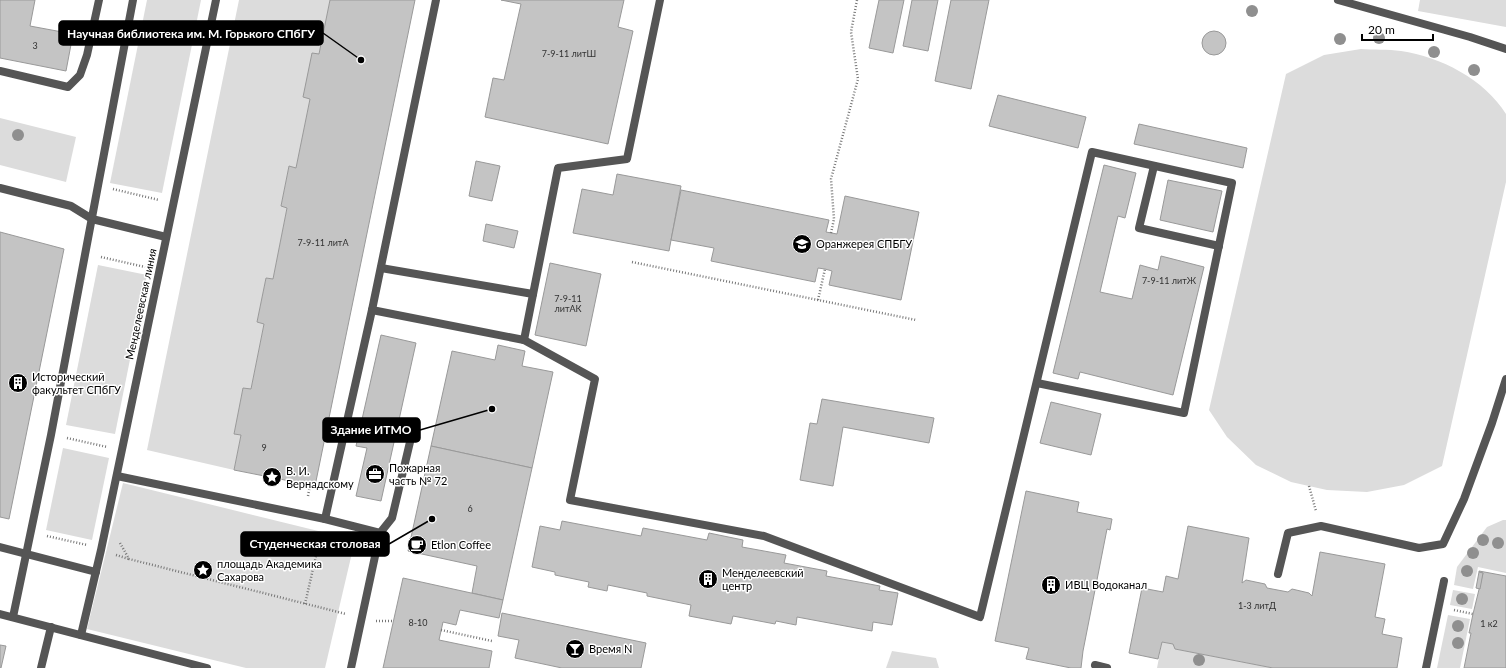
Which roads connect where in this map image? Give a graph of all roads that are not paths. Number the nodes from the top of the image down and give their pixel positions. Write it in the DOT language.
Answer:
graph roads {
  1 [pos="99,0"];
  2 [pos="133,0"];
  3 [pos="216,0"];
  4 [pos="436,0"];
  5 [pos="660,0"];
  6 [pos="1338,0"];
  7 [pos="1506,49"];
  8 [pos="0,71"];
  9 [pos="1154,166"];
  10 [pos="0,188"];
  11 [pos="92,219"];
  12 [pos="166,237"];
  13 [pos="1219,246"];
  14 [pos="381,268"];
  15 [pos="532,294"];
  16 [pos="372,310"];
  17 [pos="524,340"];
  18 [pos="1506,379"];
  19 [pos="1037,383"];
  20 [pos="410,442"];
  21 [pos="117,476"];
  22 [pos="325,519"];
  23 [pos="380,533"];
  24 [pos="0,547"];
  25 [pos="27,554"];
  26 [pos="96,572"];
  27 [pos="1278,574"];
  28 [pos="1444,581"];
  29 [pos="0,614"];
  30 [pos="13,617"];
  31 [pos="51,627"];
  32 [pos="81,635"];
  33 [pos="1094,665"];
  34 [pos="41,668"];
  35 [pos="207,668"];
  36 [pos="351,668"];
  37 [pos="1107,668"];
  38 [pos="1426,668"];
  1 -- 8 [label="street"];
  2 -- 11 [label="street"];
  3 -- 12 [label="street, Менделеевская линия"];
  4 -- 14 [label="street"];
  5 -- 15 [label="street"];
  6 -- 7 [label="street"];
  9 -- 13 [label="street"];
  9 -- 13 [label="street"];
  9 -- 19 [label="street"];
  10 -- 11 [label="street"];
  11 -- 12 [label="street"];
  11 -- 25 [label="street"];
  12 -- 21 [label="street, Менделеевская линия"];
  13 -- 19 [label="street"];
  14 -- 15 [label="street"];
  14 -- 16 [label="street"];
  15 -- 17 [label="street"];
  16 -- 17 [label="street"];
  16 -- 22 [label="street"];
  17 -- 19 [label="street"];
  18 -- 27 [label="street"];
  20 -- 23 [label="street"];
  21 -- 22 [label="street"];
  21 -- 26 [label="street, Менделеевская линия"];
  22 -- 23 [label="street"];
  23 -- 36 [label="street"];
  24 -- 25 [label="street"];
  25 -- 26 [label="street"];
  25 -- 30 [label="street"];
  26 -- 32 [label="street, Менделеевская линия"];
  28 -- 38 [label="street"];
  29 -- 30 [label="street"];
  30 -- 31 [label="street"];
  31 -- 32 [label="street"];
  31 -- 34 [label="street"];
  32 -- 35 [label="street"];
  33 -- 37 [label="street"];
}
